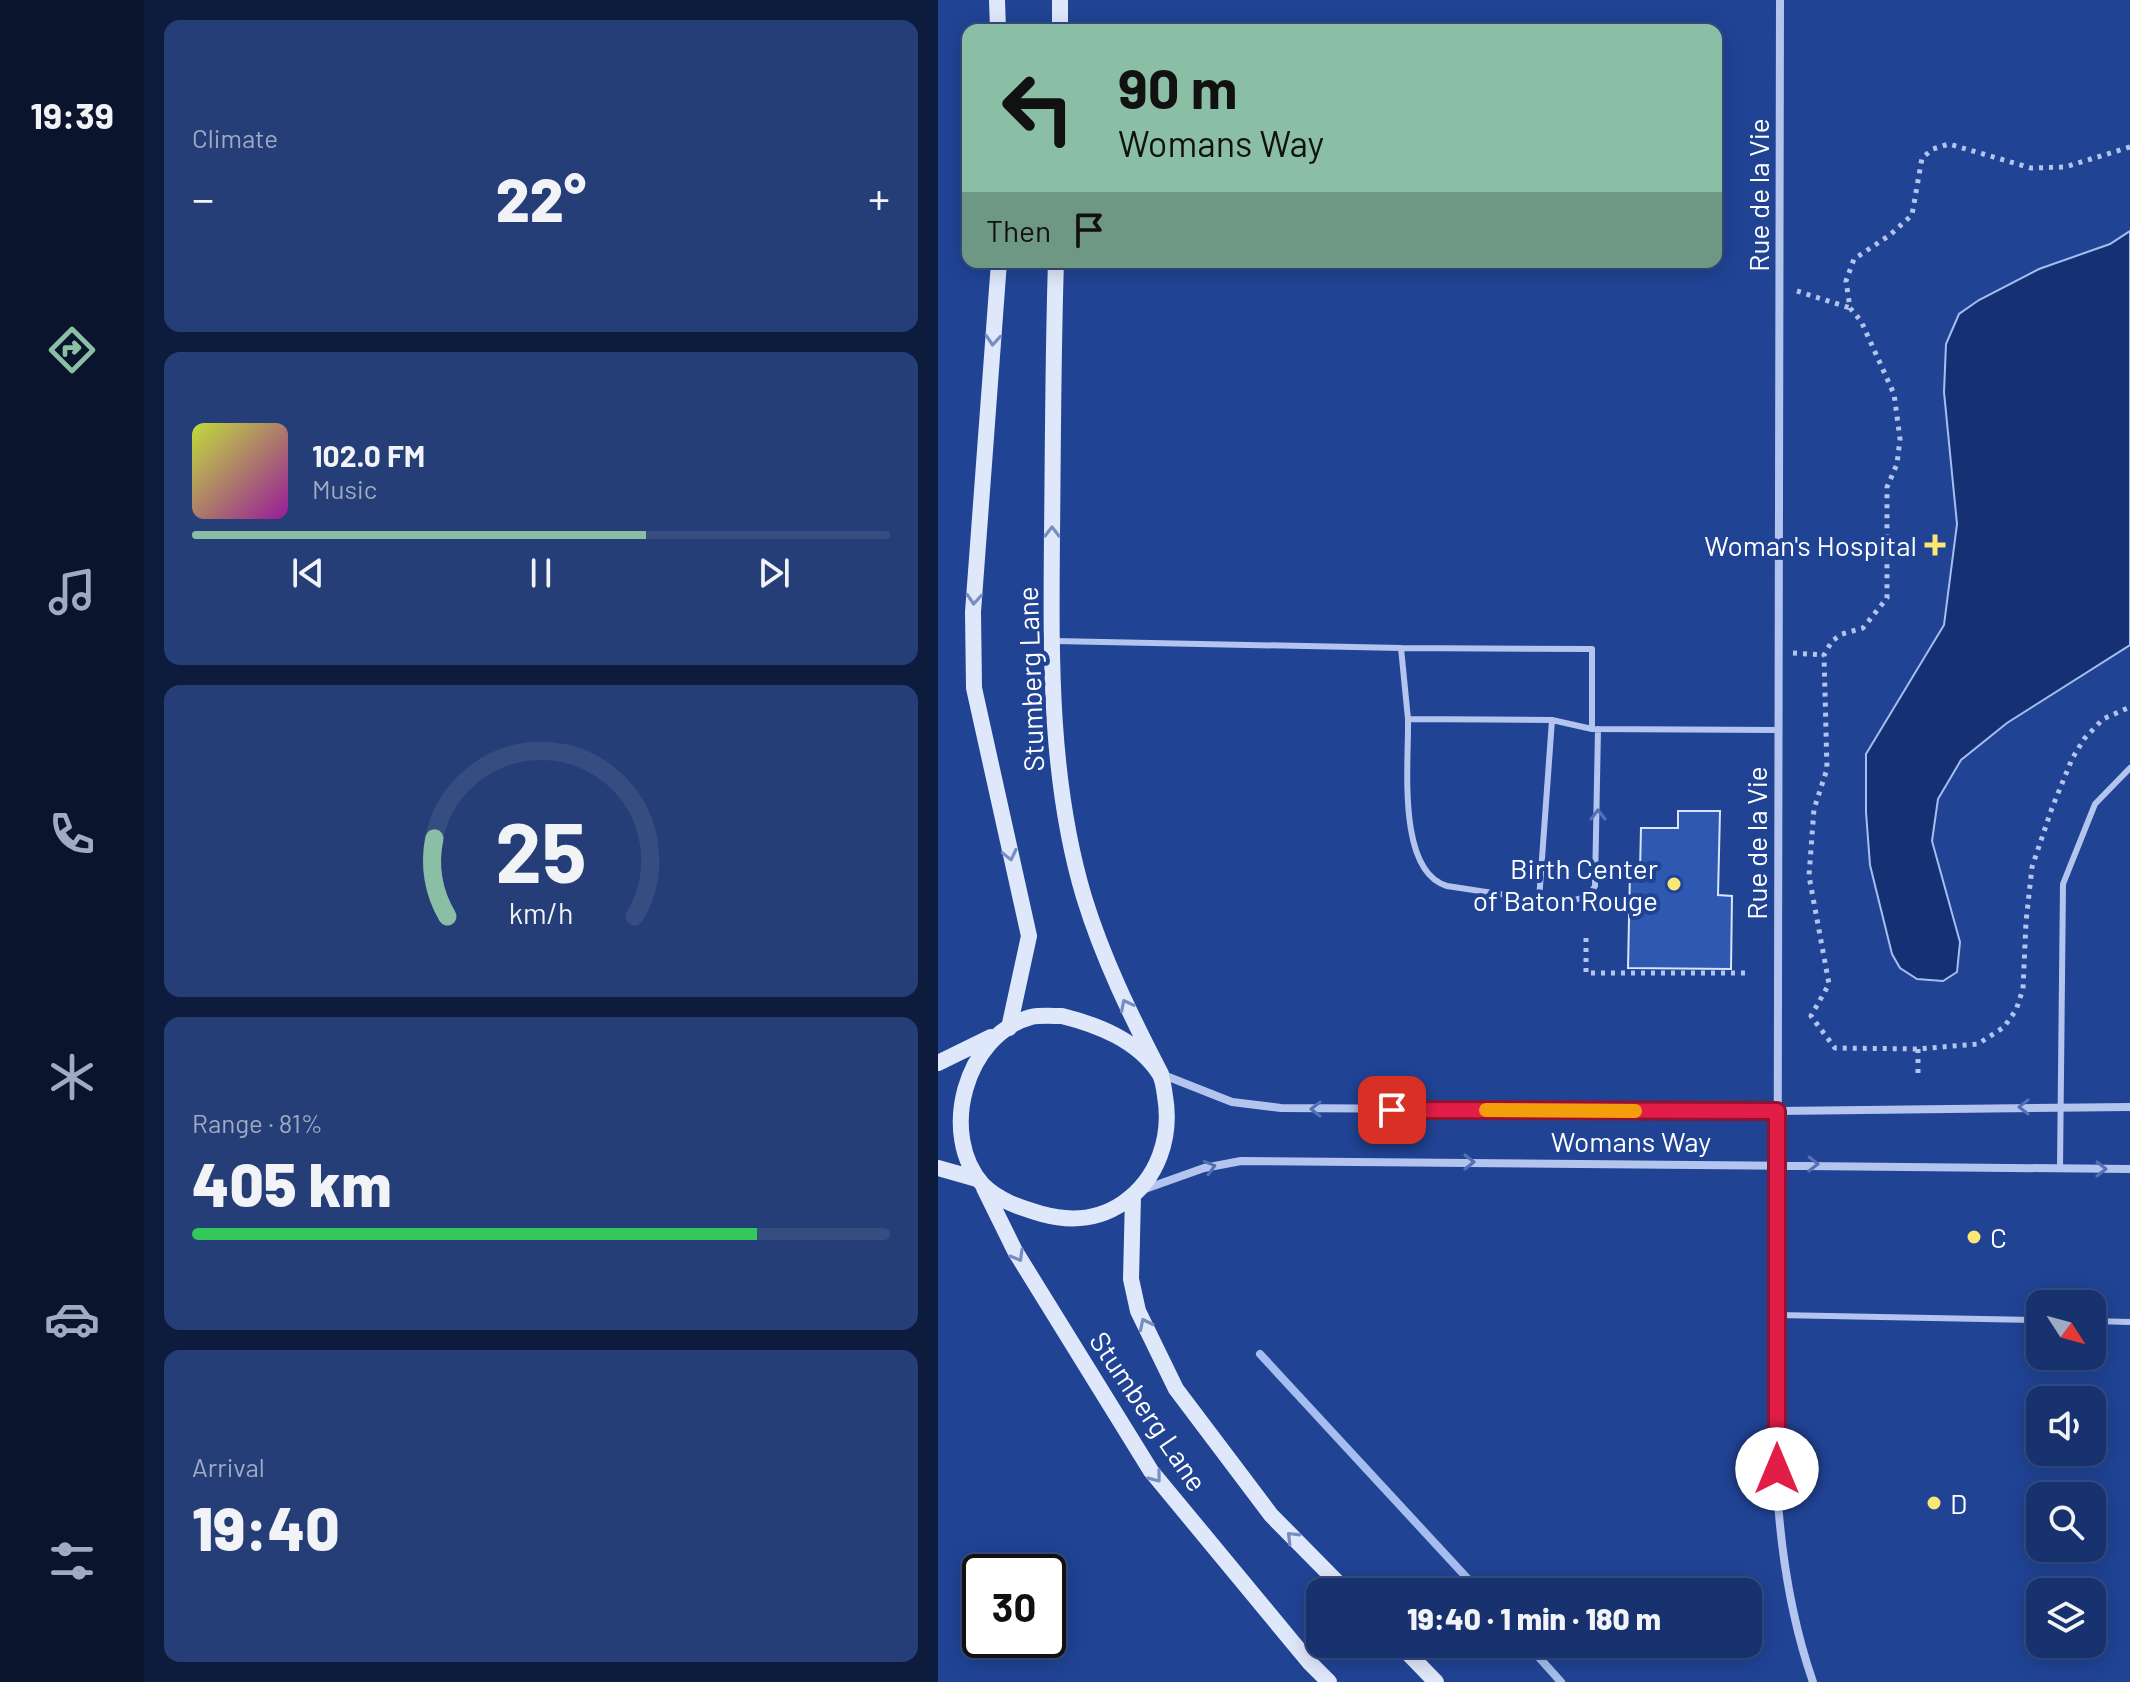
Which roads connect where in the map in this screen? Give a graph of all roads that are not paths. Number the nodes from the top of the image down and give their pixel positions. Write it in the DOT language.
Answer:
graph roads {
  1 [pos="997,0"];
  2 [pos="1060,0"];
  3 [pos="1780,0"];
  4 [pos="998,24"];
  5 [pos="1060,24"];
  6 [pos="999,268"];
  7 [pos="1056,268"];
  8 [pos="1051,641"];
  9 [pos="1401,648"];
  10 [pos="1408,719"];
  11 [pos="1552,720"];
  12 [pos="1595,729"];
  13 [pos="1778,730"];
  14 [pos="2130,768"];
  15 [pos="1539,900"];
  16 [pos="1006,1029"];
  17 [pos="938,1063"];
  18 [pos="1161,1074"];
  19 [pos="2060,1107"];
  20 [pos="2130,1107"];
  21 [pos="1777,1111"];
  22 [pos="1777,1164"];
  23 [pos="938,1168"];
  24 [pos="2060,1168"];
  25 [pos="2130,1169"];
  26 [pos="980,1183"];
  27 [pos="1134,1194"];
  28 [pos="1777,1315"];
  29 [pos="2026,1320"];
  30 [pos="2106,1321"];
  31 [pos="2130,1322"];
  32 [pos="1333,1578"];
  33 [pos="1413,1658"];
  34 [pos="1329,1682"];
  35 [pos="1436,1682"];
  36 [pos="1813,1682"];
  1 -- 4 [label="main road"];
  2 -- 5 [label="main road"];
  3 -- 13 [label="street, Rue de la Vie"];
  6 -- 16 [label="main road, Stumberg Lane, one-way"];
  8 -- 7 [label="main road, Stumberg Lane, one-way"];
  8 -- 9 [label="lane"];
  18 -- 8 [label="main road, Stumberg Lane, one-way"];
  9 -- 10 [label="lane"];
  9 -- 12 [label="lane"];
  10 -- 11 [label="lane"];
  10 -- 15 [label="lane"];
  11 -- 12 [label="lane"];
  11 -- 15 [label="lane"];
  12 -- 13 [label="lane"];
  15 -- 12 [label="lane, one-way"];
  13 -- 21 [label="street, Rue de la Vie"];
  14 -- 19 [label="lane"];
  16 -- 17 [label="main road"];
  16 -- 18 [label="main road"];
  16 -- 26 [label="main road"];
  21 -- 18 [label="street, Womans Way, one-way"];
  18 -- 27 [label="main road"];
  19 -- 20 [label="street, Womans Way"];
  19 -- 21 [label="street, Womans Way, one-way"];
  19 -- 24 [label="lane"];
  21 -- 22 [label="street, Rue de la Vie"];
  22 -- 24 [label="street, Womans Way, one-way"];
  27 -- 22 [label="street, Womans Way, one-way"];
  22 -- 28 [label="street, Rue de la Vie"];
  23 -- 26 [label="main road"];
  24 -- 25 [label="street, Womans Way, one-way"];
  26 -- 27 [label="main road"];
  26 -- 34 [label="main road, Stumberg Lane, one-way"];
  32 -- 27 [label="main road, Stumberg Lane, one-way"];
  28 -- 29 [label="lane"];
  28 -- 36 [label="street, Rue de la Vie"];
  30 -- 31 [label="lane"];
  33 -- 35 [label="main road"];
}
